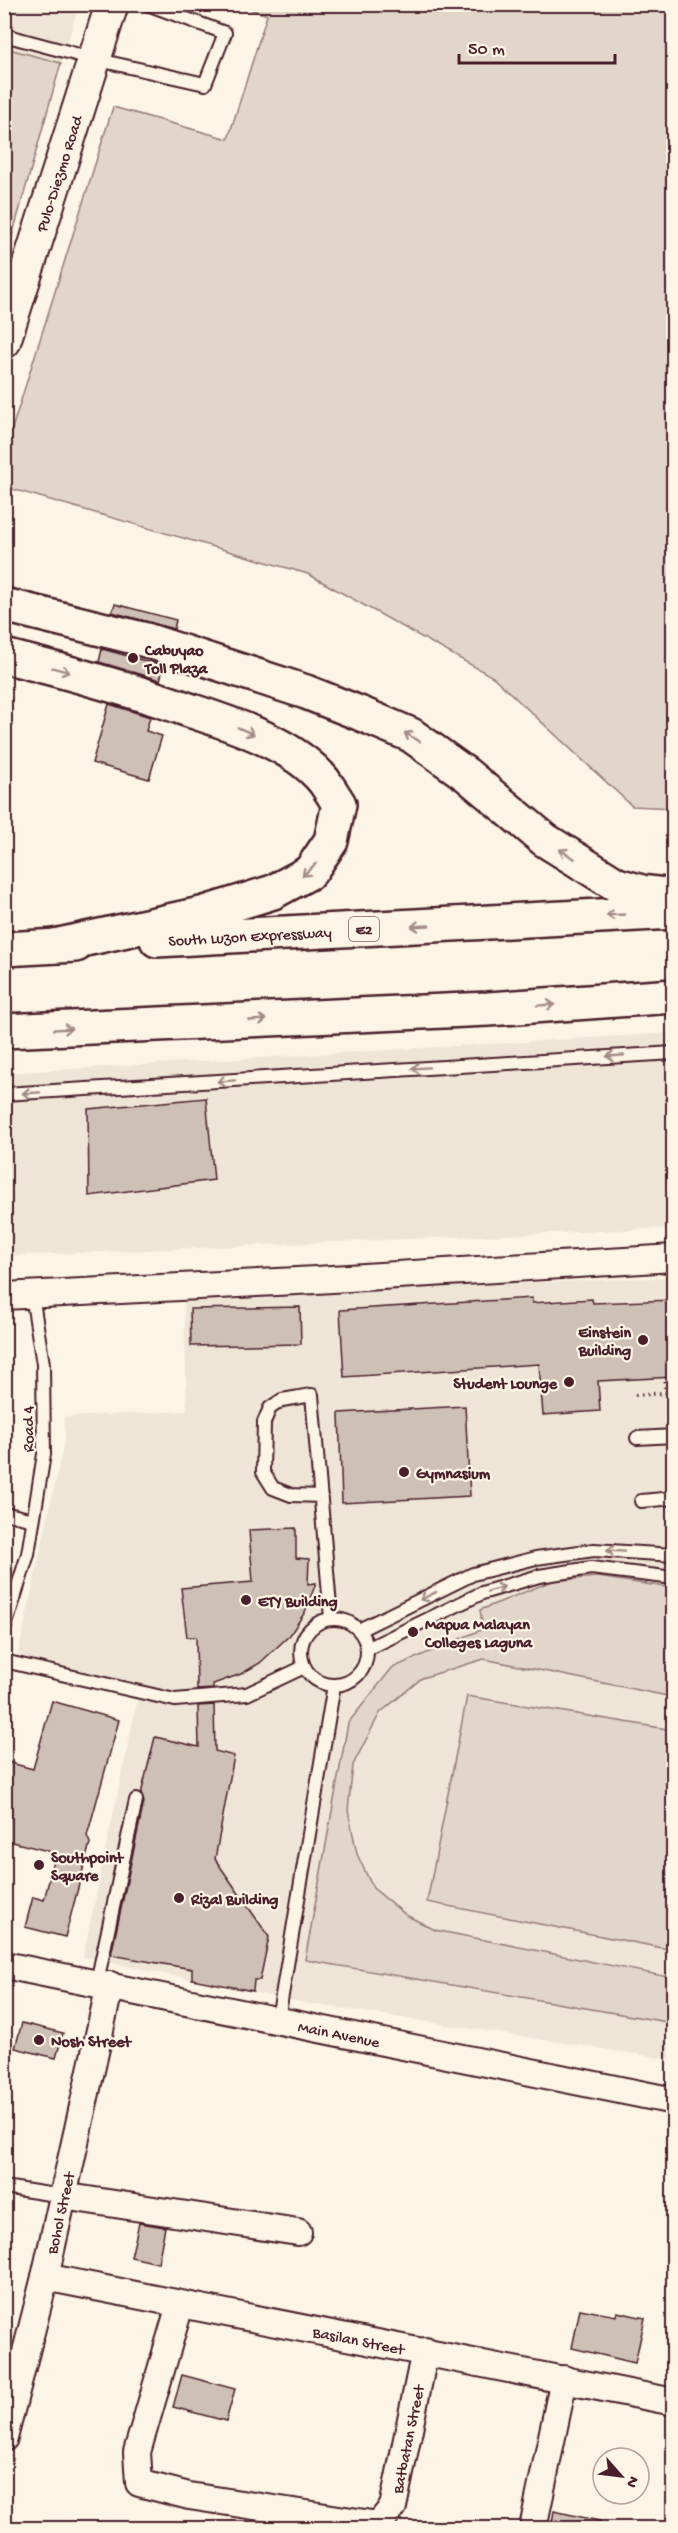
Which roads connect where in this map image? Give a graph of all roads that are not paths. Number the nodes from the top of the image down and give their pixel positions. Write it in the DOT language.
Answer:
graph roads {
  1 [pos="112,4"];
  2 [pos="147,4"];
  3 [pos="4,35"];
  4 [pos="94,59"];
  5 [pos="6,331"];
  6 [pos="4,605"];
  7 [pos="4,656"];
  8 [pos="674,896"];
  9 [pos="674,912"];
  10 [pos="54,946"];
  11 [pos="4,949"];
  12 [pos="674,996"];
  13 [pos="4,1031"];
  14 [pos="674,1053"];
  15 [pos="4,1094"];
  16 [pos="674,1258"];
  17 [pos="4,1296"];
  18 [pos="32,1296"];
  19 [pos="674,1436"];
  20 [pos="637,1438"];
  21 [pos="321,1496"];
  22 [pos="674,1498"];
  23 [pos="641,1501"];
  24 [pos="4,1513"];
  25 [pos="33,1520"];
  26 [pos="674,1556"];
  27 [pos="674,1578"];
  28 [pos="331,1618"];
  29 [pos="4,1630"];
  30 [pos="359,1630"];
  31 [pos="367,1649"];
  32 [pos="4,1661"];
  33 [pos="304,1667"];
  34 [pos="334,1685"];
  35 [pos="136,1800"];
  36 [pos="4,1965"];
  37 [pos="104,1983"];
  38 [pos="278,2019"];
  39 [pos="674,2101"];
  40 [pos="4,2187"];
  41 [pos="63,2196"];
  42 [pos="298,2232"];
  43 [pos="45,2277"];
  44 [pos="180,2305"];
  45 [pos="425,2351"];
  46 [pos="564,2379"];
  47 [pos="674,2402"];
  48 [pos="4,2438"];
  49 [pos="533,2529"];
  1 -- 4 [label="street, Pulo-Diezmo Road"];
  2 -- 4 [label="lane"];
  3 -- 4 [label="lane"];
  4 -- 5 [label="street, Pulo-Diezmo Road"];
  8 -- 6 [label="highway, one-way"];
  7 -- 10 [label="highway, one-way"];
  9 -- 10 [label="highway, South Luzon Expressway / E2, one-way"];
  10 -- 11 [label="highway, South Luzon Expressway / E2"];
  13 -- 12 [label="highway, one-way"];
  14 -- 15 [label="lane, one-way"];
  16 -- 18 [label="street"];
  17 -- 18 [label="street"];
  18 -- 25 [label="lane, Road 4"];
  19 -- 20 [label="lane"];
  21 -- 21 [label="lane"];
  21 -- 28 [label="lane"];
  22 -- 23 [label="lane"];
  24 -- 25 [label="lane"];
  25 -- 29 [label="lane, Road 4"];
  26 -- 30 [label="lane, one-way"];
  31 -- 27 [label="lane, one-way"];
  28 -- 30 [label="lane"];
  28 -- 33 [label="lane"];
  30 -- 31 [label="lane"];
  31 -- 34 [label="lane"];
  32 -- 33 [label="lane"];
  33 -- 34 [label="lane"];
  34 -- 38 [label="lane"];
  35 -- 37 [label="lane"];
  36 -- 37 [label="street, Main Avenue"];
  37 -- 38 [label="street, Main Avenue"];
  37 -- 41 [label="street, Bohol Street"];
  38 -- 39 [label="street, Main Avenue"];
  40 -- 41 [label="lane"];
  41 -- 42 [label="street"];
  41 -- 43 [label="street, Bohol Street"];
  43 -- 44 [label="street, Basilan Street"];
  43 -- 48 [label="street, Bohol Street"];
  44 -- 45 [label="street, Basilan Street"];
  44 -- 45 [label="street, Batbatan Street"];
  45 -- 46 [label="street, Basilan Street"];
  46 -- 47 [label="street, Basilan Street"];
  46 -- 49 [label="street"];
}
